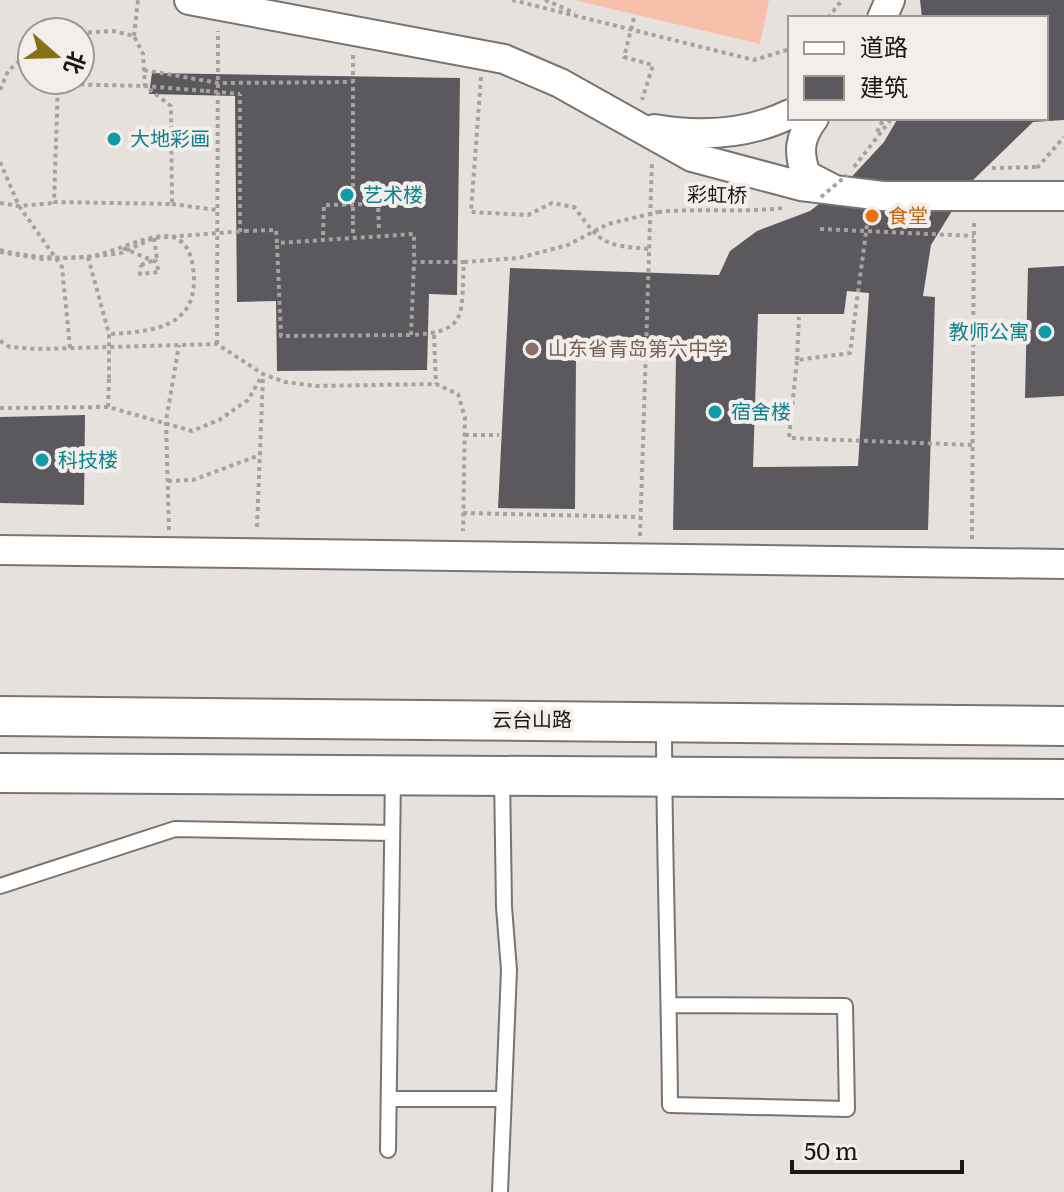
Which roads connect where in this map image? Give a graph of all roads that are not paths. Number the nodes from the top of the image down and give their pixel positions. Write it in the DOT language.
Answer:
graph roads {
  1 [pos="189,0"];
  2 [pos="788,115"];
  3 [pos="813,120"];
  4 [pos="643,130"];
  5 [pos="860,194"];
  6 [pos="1064,196"];
  7 [pos="0,550"];
  8 [pos="1064,564"];
  9 [pos="0,716"];
  10 [pos="664,721"];
  11 [pos="1064,726"];
  12 [pos="0,773"];
  13 [pos="393,775"];
  14 [pos="502,775"];
  15 [pos="664,776"];
  16 [pos="1064,779"];
  17 [pos="392,833"];
  18 [pos="0,886"];
  19 [pos="669,1005"];
  20 [pos="389,1099"];
  21 [pos="503,1099"];
  22 [pos="388,1150"];
  23 [pos="500,1192"];
  1 -- 4 [label="street"];
  2 -- 4 [label="street"];
  3 -- 5 [label="street"];
  4 -- 5 [label="street"];
  5 -- 6 [label="street"];
  7 -- 8 [label="street"];
  9 -- 10 [label="main road, 云台山路"];
  10 -- 11 [label="main road, 云台山路"];
  10 -- 15 [label="lane"];
  12 -- 13 [label="main road"];
  13 -- 14 [label="main road"];
  13 -- 17 [label="lane"];
  14 -- 15 [label="main road"];
  14 -- 21 [label="lane"];
  15 -- 16 [label="main road"];
  15 -- 19 [label="lane"];
  17 -- 18 [label="lane"];
  17 -- 20 [label="lane"];
  19 -- 19 [label="lane"];
  20 -- 21 [label="lane"];
  20 -- 22 [label="lane"];
  21 -- 23 [label="lane"];
}
